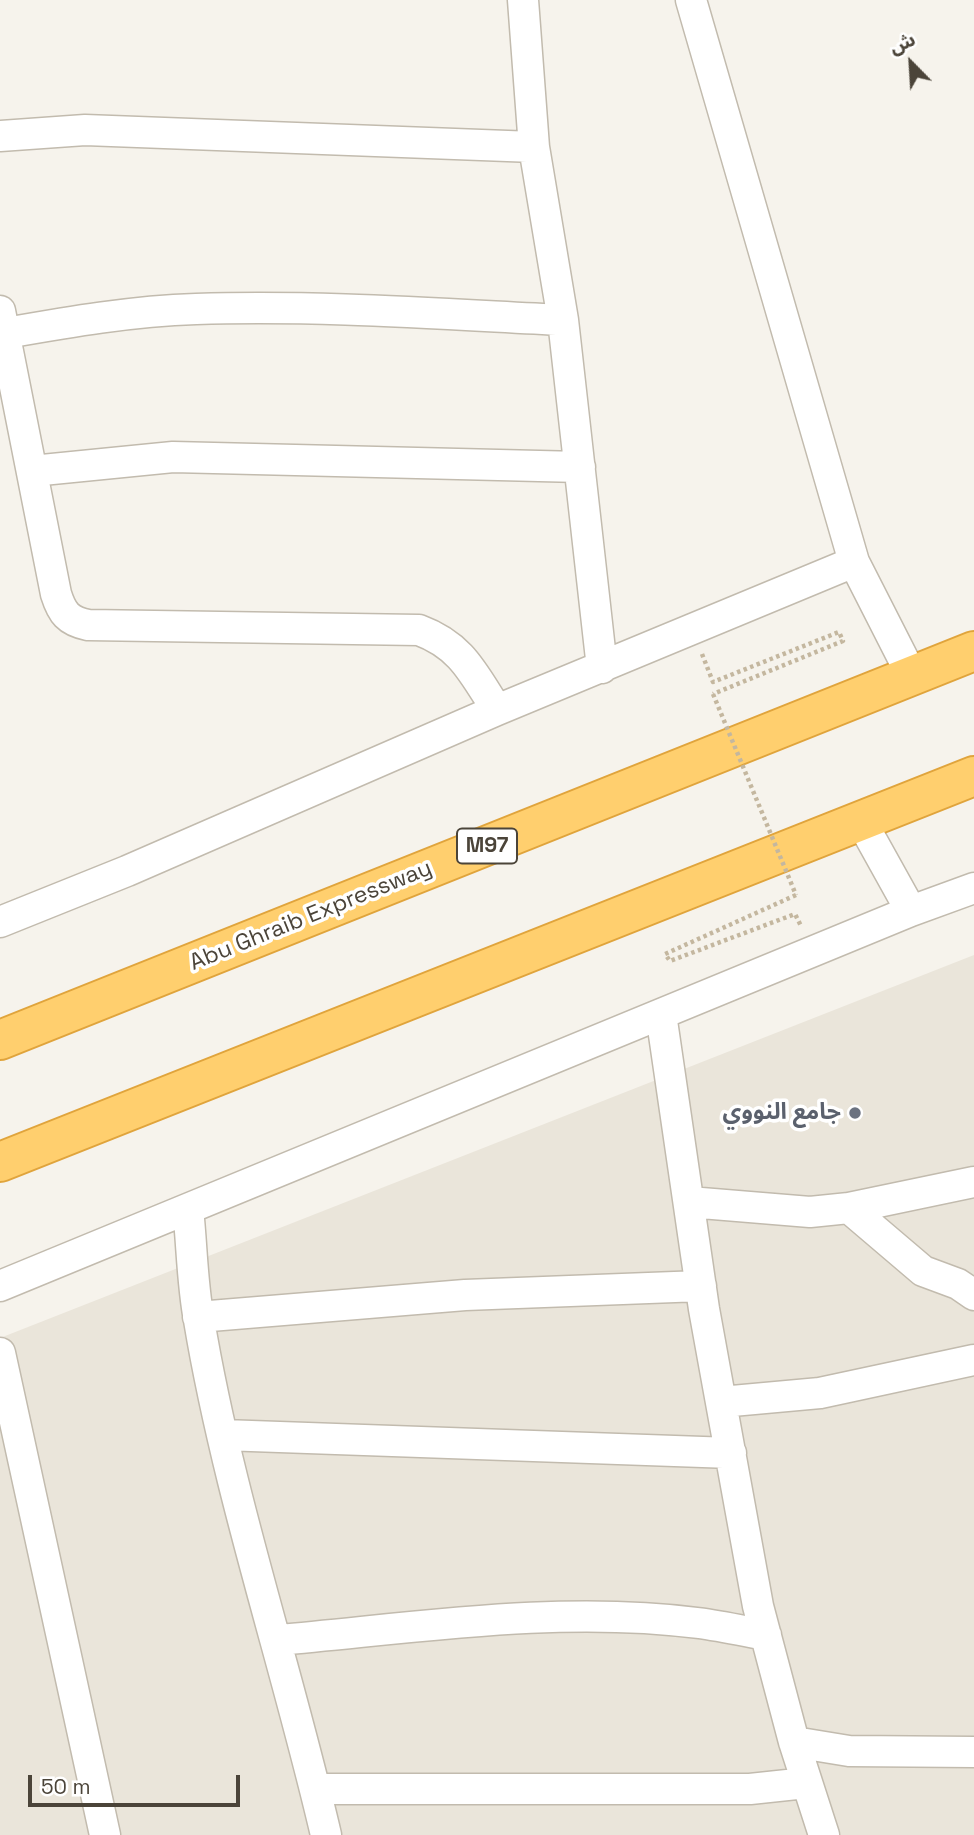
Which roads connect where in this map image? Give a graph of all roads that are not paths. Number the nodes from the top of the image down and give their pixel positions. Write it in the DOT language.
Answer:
graph roads {
  1 [pos="523,0"];
  2 [pos="691,0"];
  3 [pos="0,136"];
  4 [pos="534,147"];
  5 [pos="563,320"];
  6 [pos="3,322"];
  7 [pos="580,467"];
  8 [pos="32,471"];
  9 [pos="855,562"];
  10 [pos="974,651"];
  11 [pos="602,668"];
  12 [pos="912,676"];
  13 [pos="497,710"];
  14 [pos="974,776"];
  15 [pos="861,821"];
  16 [pos="974,888"];
  17 [pos="911,911"];
  18 [pos="0,922"];
  19 [pos="661,1014"];
  20 [pos="0,1040"];
  21 [pos="0,1162"];
  22 [pos="974,1182"];
  23 [pos="689,1202"];
  24 [pos="849,1208"];
  25 [pos="188,1209"];
  26 [pos="0,1286"];
  27 [pos="701,1286"];
  28 [pos="974,1294"];
  29 [pos="198,1317"];
  30 [pos="0,1353"];
  31 [pos="974,1360"];
  32 [pos="721,1402"];
  33 [pos="223,1435"];
  34 [pos="731,1453"];
  35 [pos="766,1635"];
  36 [pos="278,1640"];
  37 [pos="794,1742"];
  38 [pos="974,1752"];
  39 [pos="806,1783"];
  40 [pos="315,1789"];
  41 [pos="104,1835"];
  42 [pos="326,1835"];
  43 [pos="824,1835"];
  1 -- 4 [label="street"];
  2 -- 9 [label="street"];
  3 -- 4 [label="street"];
  4 -- 5 [label="street"];
  5 -- 6 [label="street"];
  5 -- 7 [label="street"];
  6 -- 8 [label="street"];
  7 -- 8 [label="street"];
  7 -- 11 [label="street"];
  8 -- 13 [label="street"];
  9 -- 11 [label="street"];
  9 -- 12 [label="street"];
  10 -- 12 [label="highway, Abu Ghraib Expressway / M97"];
  11 -- 13 [label="street"];
  12 -- 20 [label="highway, Abu Ghraib Expressway / M97"];
  13 -- 18 [label="street"];
  14 -- 15 [label="highway"];
  15 -- 17 [label="street"];
  15 -- 21 [label="highway"];
  16 -- 17 [label="street"];
  17 -- 19 [label="street"];
  19 -- 23 [label="street"];
  19 -- 25 [label="street"];
  22 -- 24 [label="street"];
  23 -- 24 [label="street"];
  23 -- 27 [label="street"];
  24 -- 28 [label="street"];
  25 -- 26 [label="street"];
  25 -- 29 [label="street"];
  27 -- 29 [label="street"];
  27 -- 32 [label="street"];
  29 -- 33 [label="street"];
  30 -- 41 [label="street"];
  31 -- 32 [label="street"];
  32 -- 34 [label="street"];
  33 -- 34 [label="street"];
  33 -- 36 [label="street"];
  34 -- 35 [label="street"];
  35 -- 36 [label="street"];
  35 -- 37 [label="street"];
  36 -- 40 [label="street"];
  37 -- 38 [label="street"];
  37 -- 39 [label="street"];
  39 -- 40 [label="street"];
  39 -- 43 [label="street"];
  40 -- 42 [label="street"];
}
